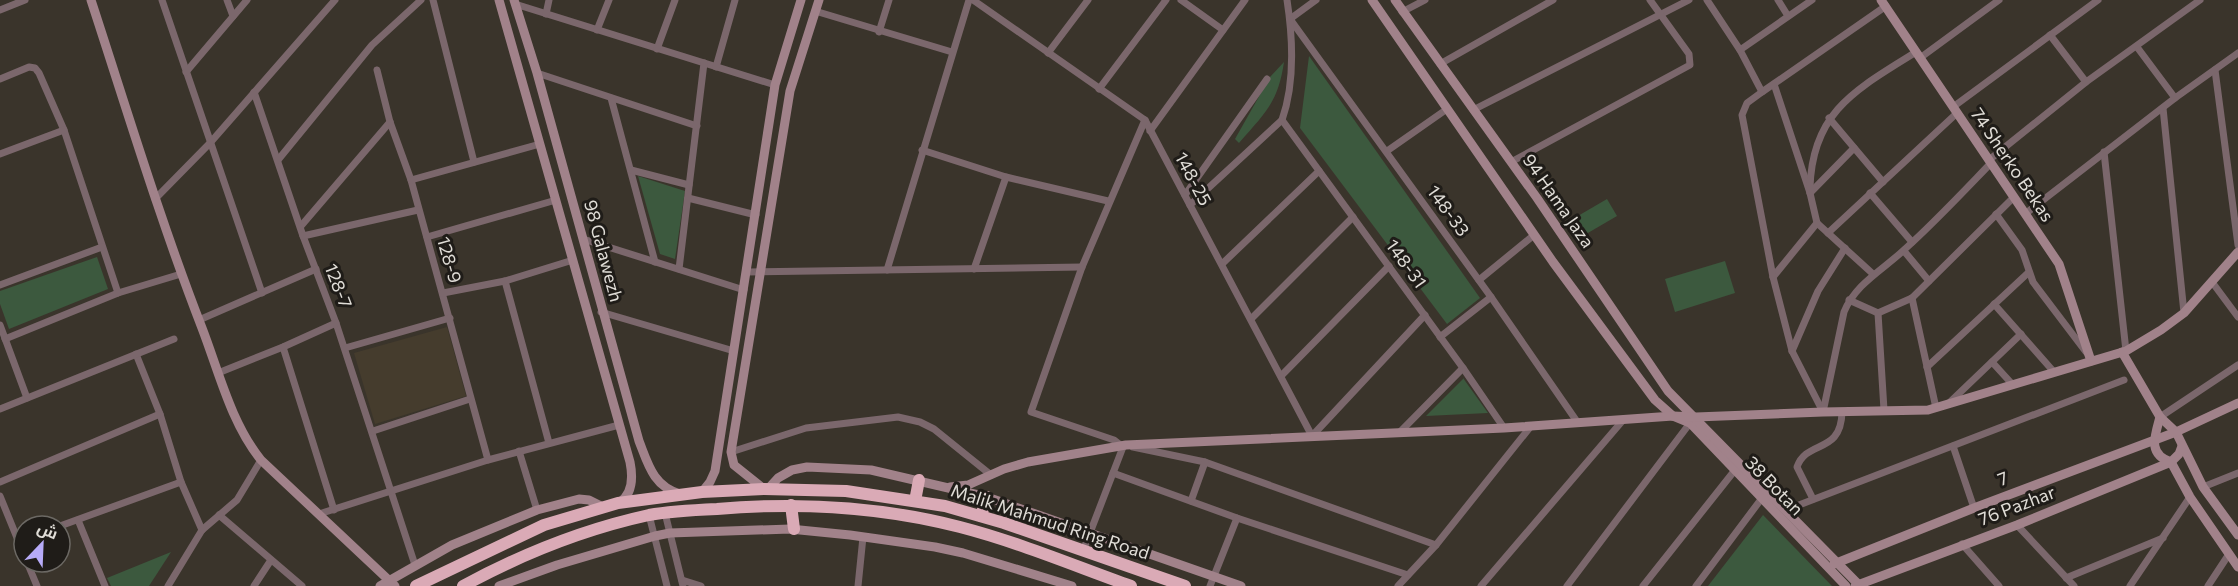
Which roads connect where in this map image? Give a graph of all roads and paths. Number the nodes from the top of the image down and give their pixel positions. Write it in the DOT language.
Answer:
graph roads {
  1 [pos="25,0"];
  2 [pos="91,0"];
  3 [pos="162,0"];
  4 [pos="227,0"];
  5 [pos="247,0"];
  6 [pos="335,0"];
  7 [pos="421,0"];
  8 [pos="433,0"];
  9 [pos="499,0"];
  10 [pos="549,0"];
  11 [pos="609,0"];
  12 [pos="675,0"];
  13 [pos="735,0"];
  14 [pos="801,0"];
  15 [pos="819,0"];
  16 [pos="889,0"];
  17 [pos="969,0"];
  18 [pos="973,0"];
  19 [pos="1088,0"];
  20 [pos="1166,0"];
  21 [pos="1181,0"];
  22 [pos="1245,0"];
  23 [pos="1287,0"];
  24 [pos="1316,0"];
  25 [pos="1372,0"];
  26 [pos="1395,0"];
  27 [pos="1425,0"];
  28 [pos="1553,0"];
  29 [pos="1650,0"];
  30 [pos="1689,0"];
  31 [pos="1707,0"];
  32 [pos="1778,0"];
  33 [pos="1812,0"];
  34 [pos="1999,0"];
  35 [pos="2098,0"];
  36 [pos="2200,0"];
  37 [pos="17,1"];
  38 [pos="515,2"];
  39 [pos="1883,2"];
  40 [pos="1541,3"];
  41 [pos="0,10"];
  42 [pos="815,11"];
  43 [pos="1402,12"];
  44 [pos="546,14"];
  45 [pos="1660,15"];
  46 [pos="233,16"];
  47 [pos="1788,16"];
  48 [pos="1290,19"];
  49 [pos="597,30"];
  50 [pos="1223,30"];
  51 [pos="879,32"];
  52 [pos="2050,35"];
  53 [pos="2137,47"];
  54 [pos="657,49"];
  55 [pos="1740,50"];
  56 [pos="952,52"];
  57 [pos="1048,53"];
  58 [pos="2238,53"];
  59 [pos="1918,55"];
  60 [pos="704,63"];
  61 [pos="1440,64"];
  62 [pos="716,67"];
  63 [pos="377,69"];
  64 [pos="2215,70"];
  65 [pos="186,72"];
  66 [pos="537,73"];
  67 [pos="0,79"];
  68 [pos="1267,79"];
  69 [pos="2086,82"];
  70 [pos="1774,84"];
  71 [pos="775,86"];
  72 [pos="1100,88"];
  73 [pos="254,92"];
  74 [pos="1762,92"];
  75 [pos="611,98"];
  76 [pos="2175,98"];
  77 [pos="2163,108"];
  78 [pos="1447,109"];
  79 [pos="1473,110"];
  80 [pos="1955,110"];
  81 [pos="1829,118"];
  82 [pos="1144,120"];
  83 [pos="1282,120"];
  84 [pos="390,122"];
  85 [pos="697,126"];
  86 [pos="64,130"];
  87 [pos="1150,131"];
  88 [pos="210,143"];
  89 [pos="540,144"];
  90 [pos="1854,148"];
  91 [pos="922,150"];
  92 [pos="1387,151"];
  93 [pos="2104,152"];
  94 [pos="0,154"];
  95 [pos="278,160"];
  96 [pos="474,162"];
  97 [pos="1511,162"];
  98 [pos="1990,162"];
  99 [pos="631,170"];
  100 [pos="1320,171"];
  101 [pos="1006,177"];
  102 [pos="567,179"];
  103 [pos="411,180"];
  104 [pos="550,180"];
  105 [pos="1882,182"];
  106 [pos="689,185"];
  107 [pos="1810,193"];
  108 [pos="1870,193"];
  109 [pos="1185,195"];
  110 [pos="2014,197"];
  111 [pos="688,198"];
  112 [pos="155,199"];
  113 [pos="556,200"];
  114 [pos="1108,201"];
  115 [pos="1190,205"];
  116 [pos="418,210"];
  117 [pos="1996,214"];
  118 [pos="2025,214"];
  119 [pos="756,215"];
  120 [pos="1353,217"];
  121 [pos="1817,223"];
  122 [pos="301,226"];
  123 [pos="1828,233"];
  124 [pos="1534,235"];
  125 [pos="303,236"];
  126 [pos="427,237"];
  127 [pos="583,239"];
  128 [pos="1912,242"];
  129 [pos="2238,245"];
  130 [pos="102,247"];
  131 [pos="1845,248"];
  132 [pos="1904,251"];
  133 [pos="2238,252"];
  134 [pos="573,260"];
  135 [pos="655,262"];
  136 [pos="1222,264"];
  137 [pos="1389,266"];
  138 [pos="1082,267"];
  139 [pos="316,269"];
  140 [pos="679,269"];
  141 [pos="974,269"];
  142 [pos="886,270"];
  143 [pos="747,272"];
  144 [pos="761,272"];
  145 [pos="2030,272"];
  146 [pos="181,274"];
  147 [pos="1873,274"];
  148 [pos="1773,277"];
  149 [pos="505,280"];
  150 [pos="1479,280"];
  151 [pos="1929,281"];
  152 [pos="2212,282"];
  153 [pos="0,285"];
  154 [pos="744,290"];
  155 [pos="262,293"];
  156 [pos="443,293"];
  157 [pos="118,294"];
  158 [pos="1491,297"];
  159 [pos="1912,298"];
  160 [pos="1849,300"];
  161 [pos="1994,304"];
  162 [pos="601,312"];
  163 [pos="2184,312"];
  164 [pos="1878,313"];
  165 [pos="1425,315"];
  166 [pos="2238,317"];
  167 [pos="450,318"];
  168 [pos="1251,319"];
  169 [pos="199,320"];
  170 [pos="604,322"];
  171 [pos="336,323"];
  172 [pos="591,324"];
  173 [pos="0,326"];
  174 [pos="2021,334"];
  175 [pos="1440,337"];
  176 [pos="5,339"];
  177 [pos="174,339"];
  178 [pos="283,347"];
  179 [pos="345,348"];
  180 [pos="734,351"];
  181 [pos="1792,351"];
  182 [pos="2124,351"];
  183 [pos="136,354"];
  184 [pos="2090,358"];
  185 [pos="1992,362"];
  186 [pos="2238,365"];
  187 [pos="1927,367"];
  188 [pos="1463,368"];
  189 [pos="218,372"];
  190 [pos="2054,372"];
  191 [pos="1281,376"];
  192 [pos="2124,380"];
  193 [pos="2013,385"];
  194 [pos="27,398"];
  195 [pos="470,399"];
  196 [pos="2238,403"];
  197 [pos="1947,405"];
  198 [pos="1936,408"];
  199 [pos="0,409"];
  200 [pos="1884,410"];
  201 [pos="1842,411"];
  202 [pos="1823,412"];
  203 [pos="160,414"];
  204 [pos="1673,416"];
  205 [pos="2160,417"];
  206 [pos="1624,419"];
  207 [pos="1693,420"];
  208 [pos="1578,423"];
  209 [pos="619,425"];
  210 [pos="1531,426"];
  211 [pos="1504,428"];
  212 [pos="373,431"];
  213 [pos="2176,432"];
  214 [pos="1399,433"];
  215 [pos="1312,436"];
  216 [pos="2154,439"];
  217 [pos="549,443"];
  218 [pos="1125,446"];
  219 [pos="1953,446"];
  220 [pos="2182,446"];
  221 [pos="519,451"];
  222 [pos="731,452"];
  223 [pos="261,460"];
  224 [pos="488,460"];
  225 [pos="1205,462"];
  226 [pos="2171,462"];
  227 [pos="1735,470"];
  228 [pos="1113,473"];
  229 [pos="2238,473"];
  230 [pos="991,475"];
  231 [pos="919,480"];
  232 [pos="0,482"];
  233 [pos="181,482"];
  234 [pos="950,487"];
  235 [pos="2203,487"];
  236 [pos="766,489"];
  237 [pos="392,492"];
  238 [pos="702,492"];
  239 [pos="682,495"];
  240 [pos="0,496"];
  241 [pos="987,497"];
  242 [pos="2190,497"];
  243 [pos="1762,498"];
  244 [pos="1813,499"];
  245 [pos="915,501"];
  246 [pos="1191,501"];
  247 [pos="618,503"];
  248 [pos="791,505"];
  249 [pos="603,507"];
  250 [pos="1974,508"];
  251 [pos="334,510"];
  252 [pos="537,510"];
  253 [pos="1786,510"];
  254 [pos="965,511"];
  255 [pos="665,513"];
  256 [pos="320,514"];
  257 [pos="219,515"];
  258 [pos="650,515"];
  259 [pos="984,517"];
  260 [pos="1238,518"];
  261 [pos="78,520"];
  262 [pos="12,521"];
  263 [pos="72,522"];
  264 [pos="2018,525"];
  265 [pos="961,527"];
  266 [pos="794,529"];
  267 [pos="202,530"];
  268 [pos="670,533"];
  269 [pos="1090,533"];
  270 [pos="984,534"];
  271 [pos="2238,535"];
  272 [pos="655,536"];
  273 [pos="863,537"];
  274 [pos="2163,538"];
  275 [pos="1962,544"];
  276 [pos="1436,545"];
  277 [pos="1083,551"];
  278 [pos="2229,554"];
  279 [pos="271,560"];
  280 [pos="415,565"];
  281 [pos="1834,565"];
  282 [pos="2238,567"];
  283 [pos="1408,575"];
  284 [pos="1214,576"];
  285 [pos="2066,578"];
  286 [pos="483,581"];
  287 [pos="392,583"];
  288 [pos="683,583"];
  289 [pos="1053,583"];
  290 [pos="105,586"];
  291 [pos="168,586"];
  292 [pos="254,586"];
  293 [pos="302,586"];
  294 [pos="380,586"];
  295 [pos="416,586"];
  296 [pos="463,586"];
  297 [pos="499,586"];
  298 [pos="667,586"];
  299 [pos="701,586"];
  300 [pos="858,586"];
  301 [pos="1072,586"];
  302 [pos="1131,586"];
  303 [pos="1185,586"];
  304 [pos="1210,586"];
  305 [pos="1241,586"];
  306 [pos="1398,586"];
  307 [pos="1481,586"];
  308 [pos="1567,586"];
  309 [pos="1644,586"];
  310 [pos="1696,586"];
  311 [pos="1846,586"];
  312 [pos="1858,586"];
  313 [pos="1999,586"];
  314 [pos="2074,586"];
  315 [pos="2130,586"];
  316 [pos="2208,586"];
  1 -- 37 [label="street"];
  2 -- 112 [label="street"];
  3 -- 65 [label="street"];
  4 -- 46 [label="street"];
  5 -- 46 [label="street"];
  6 -- 73 [label="street"];
  7 -- 95 [label="street"];
  8 -- 96 [label="street"];
  9 -- 89 [label="street, 98 Galawezh"];
  10 -- 44 [label="street"];
  11 -- 49 [label="street"];
  12 -- 54 [label="street"];
  13 -- 62 [label="street"];
  14 -- 71 [label="street"];
  15 -- 42 [label="street"];
  16 -- 51 [label="street"];
  17 -- 56 [label="street"];
  18 -- 57 [label="street, 148-25"];
  19 -- 57 [label="street"];
  20 -- 72 [label="street"];
  21 -- 50 [label="street"];
  22 -- 50 [label="street"];
  23 -- 48 [label="street"];
  24 -- 48 [label="street"];
  25 -- 78 [label="street"];
  26 -- 43 [label="street, 94 Hama Jaza"];
  27 -- 43 [label="street"];
  28 -- 40 [label="street"];
  29 -- 45 [label="street"];
  30 -- 45 [label="street"];
  31 -- 55 [label="street"];
  32 -- 47 [label="street"];
  33 -- 47 [label="street"];
  34 -- 59 [label="street"];
  35 -- 52 [label="street"];
  36 -- 53 [label="street"];
  37 -- 41 [label="street"];
  38 -- 44 [label="street"];
  38 -- 66 [label="street, 98 Galawezh"];
  39 -- 59 [label="street, 74 Sherko Bekas"];
  39 -- 70 [label="street"];
  40 -- 61 [label="street"];
  42 -- 51 [label="street"];
  42 -- 144 [label="street"];
  43 -- 61 [label="street, 94 Hama Jaza"];
  44 -- 49 [label="street"];
  45 -- 79 [label="street"];
  45 -- 97 [label="street"];
  46 -- 65 [label="street"];
  47 -- 55 [label="street"];
  48 -- 83 [label="street"];
  48 -- 92 [label="street, 148-33"];
  49 -- 54 [label="street"];
  50 -- 87 [label="street"];
  51 -- 56 [label="street"];
  52 -- 69 [label="street"];
  52 -- 80 [label="street"];
  53 -- 69 [label="street"];
  53 -- 76 [label="street"];
  54 -- 60 [label="street"];
  55 -- 74 [label="street"];
  56 -- 91 [label="street"];
  57 -- 72 [label="street, 148-25"];
  58 -- 64 [label="street"];
  59 -- 80 [label="street, 74 Sherko Bekas"];
  59 -- 81 [label="street"];
  60 -- 62 [label="street"];
  60 -- 85 [label="street"];
  61 -- 79 [label="street, 94 Hama Jaza"];
  62 -- 71 [label="street"];
  63 -- 84 [label="street, 128-9"];
  64 -- 76 [label="street"];
  64 -- 129 [label="street"];
  65 -- 88 [label="street"];
  66 -- 75 [label="street"];
  66 -- 102 [label="street, 98 Galawezh"];
  67 -- 86 [label="street"];
  68 -- 109 [label="street"];
  69 -- 98 [label="street"];
  70 -- 74 [label="street"];
  70 -- 107 [label="street"];
  71 -- 119 [label="street"];
  72 -- 82 [label="street, 148-25"];
  73 -- 88 [label="street"];
  73 -- 95 [label="street, 128-7"];
  74 -- 148 [label="street"];
  75 -- 85 [label="street"];
  75 -- 99 [label="street"];
  76 -- 77 [label="street"];
  77 -- 93 [label="street"];
  77 -- 163 [label="street"];
  78 -- 92 [label="street"];
  78 -- 124 [label="street"];
  79 -- 97 [label="street, 94 Hama Jaza"];
  80 -- 98 [label="street, 74 Sherko Bekas"];
  80 -- 105 [label="street"];
  81 -- 90 [label="street"];
  81 -- 107 [label="street"];
  82 -- 87 [label="street, 148-25"];
  82 -- 114 [label="street"];
  83 -- 100 [label="street, 148-31"];
  83 -- 115 [label="street"];
  84 -- 103 [label="street, 128-9"];
  84 -- 122 [label="street"];
  85 -- 106 [label="street"];
  86 -- 94 [label="street"];
  86 -- 130 [label="street"];
  87 -- 109 [label="street, 148-25"];
  88 -- 112 [label="street"];
  88 -- 155 [label="street"];
  89 -- 96 [label="street"];
  89 -- 104 [label="street, 98 Galawezh"];
  90 -- 105 [label="street"];
  90 -- 107 [label="street"];
  91 -- 101 [label="street"];
  91 -- 142 [label="street"];
  92 -- 150 [label="street, 148-33"];
  93 -- 118 [label="street"];
  93 -- 182 [label="street"];
  95 -- 122 [label="street, 128-7"];
  96 -- 103 [label="street"];
  97 -- 207 [label="street, 94 Hama Jaza"];
  98 -- 110 [label="street, 74 Sherko Bekas"];
  98 -- 128 [label="street"];
  99 -- 106 [label="street"];
  99 -- 135 [label="street"];
  100 -- 120 [label="street, 148-31"];
  100 -- 136 [label="street"];
  101 -- 114 [label="street"];
  101 -- 141 [label="street"];
  102 -- 104 [label="street"];
  102 -- 127 [label="street, 98 Galawezh"];
  103 -- 116 [label="street, 128-9"];
  104 -- 113 [label="street, 98 Galawezh"];
  105 -- 108 [label="street"];
  106 -- 111 [label="street"];
  107 -- 121 [label="street"];
  108 -- 123 [label="street"];
  108 -- 128 [label="street"];
  109 -- 115 [label="street, 148-25"];
  110 -- 117 [label="street"];
  110 -- 118 [label="street, 74 Sherko Bekas"];
  111 -- 119 [label="street"];
  111 -- 140 [label="street"];
  112 -- 146 [label="street"];
  113 -- 126 [label="street"];
  113 -- 134 [label="street, 98 Galawezh"];
  114 -- 138 [label="street"];
  115 -- 136 [label="street, 148-25"];
  116 -- 125 [label="street"];
  116 -- 126 [label="street, 128-9"];
  117 -- 145 [label="street"];
  117 -- 151 [label="street"];
  118 -- 184 [label="street, 74 Sherko Bekas"];
  119 -- 143 [label="street"];
  120 -- 137 [label="street, 148-31"];
  120 -- 168 [label="street"];
  121 -- 123 [label="street"];
  121 -- 148 [label="street"];
  122 -- 125 [label="street, 128-7"];
  123 -- 131 [label="street"];
  124 -- 150 [label="street"];
  124 -- 204 [label="street"];
  125 -- 139 [label="street, 128-7"];
  126 -- 156 [label="street, 128-9"];
  127 -- 135 [label="street"];
  127 -- 162 [label="street, 98 Galawezh"];
  128 -- 132 [label="street"];
  130 -- 153 [label="street"];
  130 -- 157 [label="street"];
  131 -- 147 [label="street"];
  131 -- 181 [label="street"];
  132 -- 147 [label="street"];
  132 -- 151 [label="street"];
  133 -- 152 [label="street"];
  134 -- 149 [label="street"];
  134 -- 172 [label="street, 98 Galawezh"];
  135 -- 140 [label="street"];
  136 -- 168 [label="street, 148-25"];
  137 -- 165 [label="street, 148-31"];
  137 -- 191 [label="street"];
  138 -- 141 [label="street"];
  138 -- 218 [label="street"];
  139 -- 155 [label="street"];
  139 -- 171 [label="street, 128-7"];
  140 -- 154 [label="street"];
  141 -- 142 [label="street"];
  142 -- 144 [label="street"];
  143 -- 144 [label="street"];
  143 -- 154 [label="street"];
  144 -- 222 [label="street"];
  145 -- 161 [label="street"];
  145 -- 184 [label="street"];
  146 -- 157 [label="street"];
  146 -- 169 [label="street"];
  147 -- 160 [label="street"];
  148 -- 181 [label="street"];
  149 -- 156 [label="street"];
  149 -- 217 [label="street"];
  150 -- 158 [label="street, 148-33"];
  151 -- 159 [label="street"];
  152 -- 163 [label="street"];
  152 -- 166 [label="street"];
  154 -- 180 [label="street"];
  155 -- 169 [label="street"];
  156 -- 167 [label="street, 128-9"];
  157 -- 176 [label="street"];
  158 -- 175 [label="street"];
  158 -- 208 [label="street, 148-33"];
  159 -- 164 [label="street"];
  159 -- 187 [label="street"];
  160 -- 164 [label="street"];
  160 -- 202 [label="street"];
  161 -- 174 [label="street"];
  161 -- 187 [label="street"];
  162 -- 170 [label="street, 98 Galawezh"];
  162 -- 180 [label="street"];
  163 -- 182 [label="street"];
  164 -- 200 [label="street"];
  165 -- 175 [label="street, 148-31"];
  165 -- 215 [label="street"];
  167 -- 179 [label="street"];
  167 -- 195 [label="street, 128-9"];
  168 -- 191 [label="street, 148-25"];
  169 -- 189 [label="street"];
  170 -- 172 [label="street"];
  170 -- 239 [label="street, 98 Galawezh"];
  171 -- 178 [label="street"];
  171 -- 179 [label="street, 128-7"];
  172 -- 209 [label="street, 98 Galawezh"];
  173 -- 176 [label="street"];
  174 -- 185 [label="street"];
  174 -- 190 [label="street"];
  175 -- 188 [label="street, 148-31"];
  176 -- 194 [label="street"];
  177 -- 183 [label="street"];
  178 -- 189 [label="street"];
  178 -- 251 [label="street"];
  179 -- 212 [label="street, 128-7"];
  180 -- 238 [label="street"];
  181 -- 202 [label="street"];
  182 -- 184 [label="street"];
  182 -- 205 [label="street"];
  183 -- 194 [label="street"];
  183 -- 203 [label="street"];
  184 -- 190 [label="street"];
  185 -- 193 [label="street"];
  185 -- 197 [label="street"];
  186 -- 205 [label="street"];
  187 -- 198 [label="street"];
  188 -- 211 [label="street, 148-31"];
  188 -- 214 [label="street"];
  189 -- 223 [label="street"];
  190 -- 193 [label="street"];
  191 -- 215 [label="street, 148-25"];
  192 -- 219 [label="street"];
  193 -- 197 [label="street"];
  194 -- 199 [label="street"];
  195 -- 212 [label="street"];
  195 -- 224 [label="street, 128-9"];
  196 -- 213 [label="street, 7"];
  197 -- 198 [label="street"];
  198 -- 200 [label="street"];
  200 -- 201 [label="street"];
  201 -- 202 [label="street"];
  201 -- 244 [label="street"];
  202 -- 207 [label="street"];
  203 -- 232 [label="street"];
  203 -- 233 [label="street"];
  204 -- 206 [label="street"];
  204 -- 207 [label="street"];
  205 -- 213 [label="street"];
  205 -- 216 [label="street"];
  206 -- 208 [label="street"];
  206 -- 307 [label="street"];
  207 -- 227 [label="street, 38 Botan"];
  207 -- 253 [label="street, 38 Botan"];
  207 -- 308 [label="street"];
  208 -- 210 [label="street"];
  209 -- 217 [label="street"];
  209 -- 247 [label="street, 98 Galawezh"];
  210 -- 211 [label="street"];
  210 -- 276 [label="street"];
  211 -- 214 [label="street"];
  212 -- 237 [label="street, 128-7"];
  213 -- 216 [label="street, 7"];
  213 -- 220 [label="street"];
  214 -- 215 [label="street"];
  215 -- 218 [label="street"];
  216 -- 226 [label="street"];
  216 -- 250 [label="street, 7"];
  217 -- 221 [label="street"];
  218 -- 225 [label="street"];
  218 -- 228 [label="street"];
  218 -- 230 [label="street"];
  219 -- 244 [label="street"];
  219 -- 250 [label="street"];
  220 -- 226 [label="street"];
  220 -- 235 [label="street"];
  221 -- 224 [label="street"];
  221 -- 252 [label="street"];
  222 -- 230 [label="street"];
  222 -- 236 [label="street"];
  223 -- 256 [label="street"];
  223 -- 257 [label="street"];
  224 -- 237 [label="street"];
  225 -- 246 [label="street"];
  225 -- 276 [label="street"];
  226 -- 242 [label="street"];
  226 -- 264 [label="street, 76 Pazhar"];
  227 -- 243 [label="street, 38 Botan"];
  227 -- 309 [label="street"];
  228 -- 246 [label="street"];
  228 -- 269 [label="street"];
  229 -- 235 [label="street"];
  230 -- 234 [label="street"];
  231 -- 234 [label="street"];
  231 -- 236 [label="street"];
  231 -- 245 [label="highway"];
  233 -- 261 [label="street"];
  233 -- 267 [label="street"];
  234 -- 241 [label="street"];
  235 -- 271 [label="street"];
  236 -- 238 [label="highway, Malik Mahmud Ring Road"];
  236 -- 245 [label="highway, Malik Mahmud Ring Road"];
  237 -- 251 [label="street"];
  237 -- 280 [label="street, 128-7"];
  238 -- 239 [label="highway, Malik Mahmud Ring Road"];
  239 -- 247 [label="highway, Malik Mahmud Ring Road"];
  240 -- 262 [label="street"];
  241 -- 259 [label="highway"];
  241 -- 269 [label="street"];
  242 -- 274 [label="street"];
  242 -- 278 [label="street"];
  243 -- 281 [label="street, 38 Botan"];
  243 -- 310 [label="street"];
  244 -- 253 [label="street"];
  245 -- 254 [label="highway, Malik Mahmud Ring Road"];
  246 -- 260 [label="street"];
  247 -- 249 [label="highway, Malik Mahmud Ring Road"];
  248 -- 255 [label="highway, Malik Mahmud Ring Road"];
  248 -- 265 [label="highway, Malik Mahmud Ring Road"];
  248 -- 266 [label="highway"];
  249 -- 252 [label="street"];
  249 -- 295 [label="highway, Malik Mahmud Ring Road"];
  250 -- 281 [label="street, 7"];
  251 -- 256 [label="street"];
  252 -- 280 [label="street"];
  253 -- 281 [label="street, 38 Botan"];
  254 -- 259 [label="highway, Malik Mahmud Ring Road"];
  254 -- 265 [label="highway"];
  255 -- 258 [label="highway, Malik Mahmud Ring Road"];
  255 -- 268 [label="street"];
  256 -- 287 [label="street"];
  257 -- 267 [label="street"];
  257 -- 279 [label="street"];
  258 -- 272 [label="street"];
  258 -- 286 [label="highway, Malik Mahmud Ring Road"];
  259 -- 270 [label="highway"];
  259 -- 277 [label="highway, Malik Mahmud Ring Road"];
  260 -- 283 [label="street"];
  260 -- 284 [label="street"];
  261 -- 263 [label="street"];
  261 -- 290 [label="street"];
  264 -- 275 [label="street, 76 Pazhar"];
  264 -- 285 [label="street"];
  265 -- 270 [label="highway, Malik Mahmud Ring Road"];
  266 -- 268 [label="street"];
  266 -- 273 [label="street"];
  267 -- 291 [label="street"];
  268 -- 272 [label="street"];
  268 -- 288 [label="street"];
  269 -- 277 [label="street"];
  269 -- 284 [label="street"];
  270 -- 302 [label="highway, Malik Mahmud Ring Road"];
  272 -- 297 [label="street"];
  272 -- 298 [label="street"];
  273 -- 289 [label="street"];
  273 -- 300 [label="street"];
  274 -- 285 [label="street"];
  274 -- 315 [label="street"];
  275 -- 312 [label="street, 76 Pazhar"];
  275 -- 313 [label="street"];
  276 -- 283 [label="street"];
  277 -- 303 [label="highway, Malik Mahmud Ring Road"];
  278 -- 282 [label="street"];
  278 -- 316 [label="street"];
  279 -- 292 [label="street"];
  279 -- 293 [label="street"];
  280 -- 287 [label="street"];
  281 -- 311 [label="street, 38 Botan"];
  281 -- 312 [label="street, 38 Botan"];
  283 -- 306 [label="street"];
  284 -- 304 [label="street"];
  284 -- 305 [label="street"];
  285 -- 314 [label="street"];
  286 -- 296 [label="highway, Malik Mahmud Ring Road"];
  287 -- 294 [label="street"];
  288 -- 299 [label="street"];
  289 -- 301 [label="street"];
}
